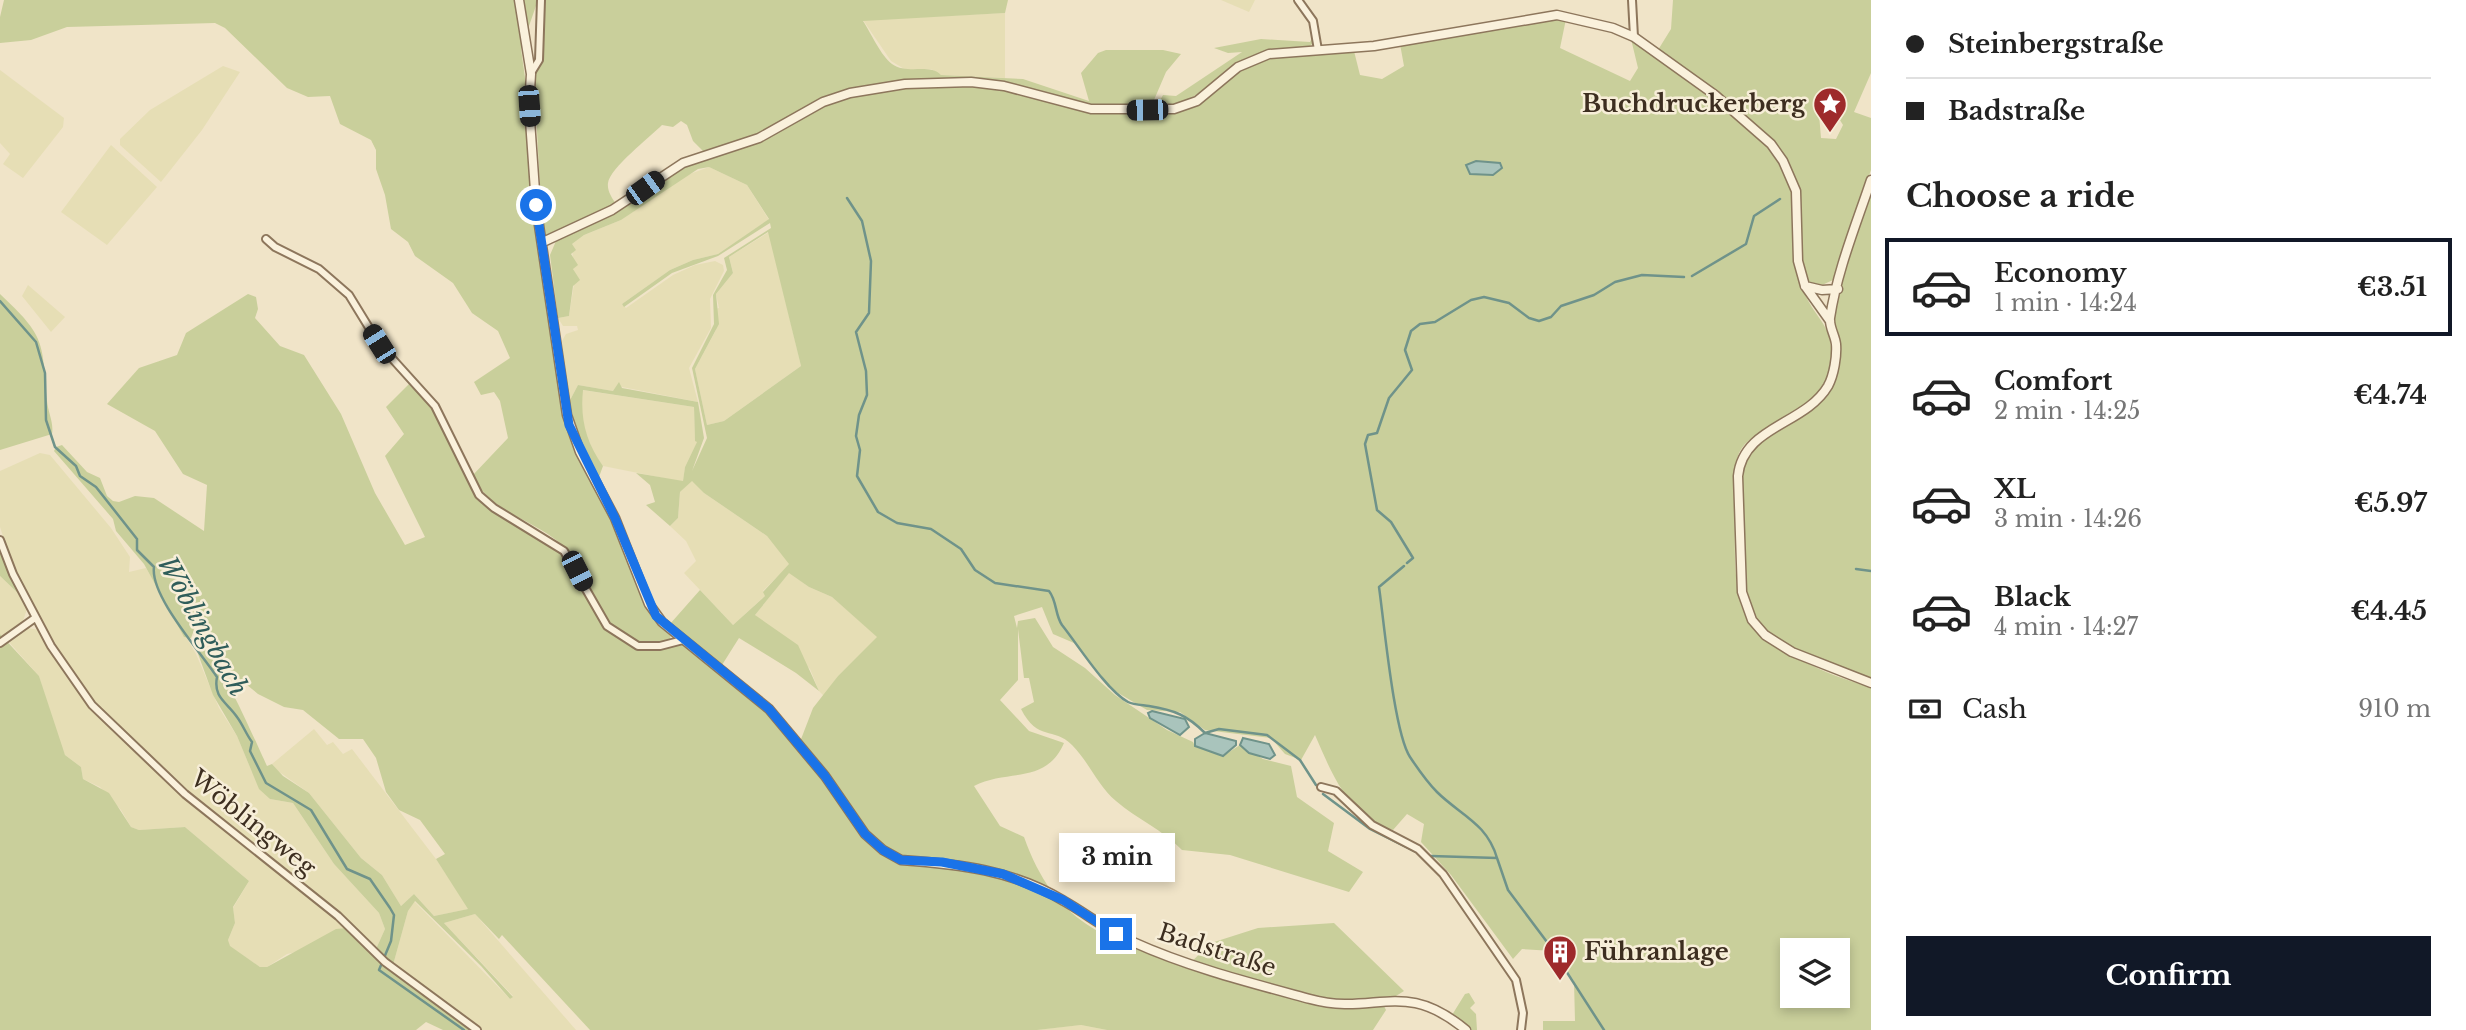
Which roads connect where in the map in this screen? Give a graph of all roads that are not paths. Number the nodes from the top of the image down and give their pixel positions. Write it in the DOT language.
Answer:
graph roads {
  1 [pos="519,0"];
  2 [pos="541,0"];
  3 [pos="1298,0"];
  4 [pos="1632,0"];
  5 [pos="1634,37"];
  6 [pos="1318,50"];
  7 [pos="531,74"];
  8 [pos="1871,180"];
  9 [pos="266,239"];
  10 [pos="543,242"];
  11 [pos="1805,286"];
  12 [pos="1838,289"];
  13 [pos="1830,321"];
  14 [pos="0,540"];
  15 [pos="35,618"];
  16 [pos="683,640"];
  17 [pos="0,643"];
  18 [pos="1871,683"];
  19 [pos="1321,787"];
  20 [pos="477,1030"];
  21 [pos="1466,1030"];
  22 [pos="1521,1030"];
  1 -- 7 [label="street, Badstraße"];
  2 -- 7 [label="street"];
  3 -- 6 [label="street"];
  4 -- 5 [label="street"];
  5 -- 6 [label="street"];
  5 -- 11 [label="street"];
  6 -- 10 [label="street"];
  7 -- 10 [label="street, Badstraße"];
  8 -- 12 [label="street"];
  9 -- 16 [label="street"];
  10 -- 16 [label="street, Badstraße"];
  11 -- 12 [label="street"];
  11 -- 13 [label="street"];
  12 -- 13 [label="street"];
  13 -- 18 [label="street"];
  14 -- 15 [label="street, Wöblingweg"];
  15 -- 17 [label="street"];
  15 -- 20 [label="street, Wöblingweg"];
  16 -- 21 [label="street, Badstraße"];
  19 -- 22 [label="street"];
}
